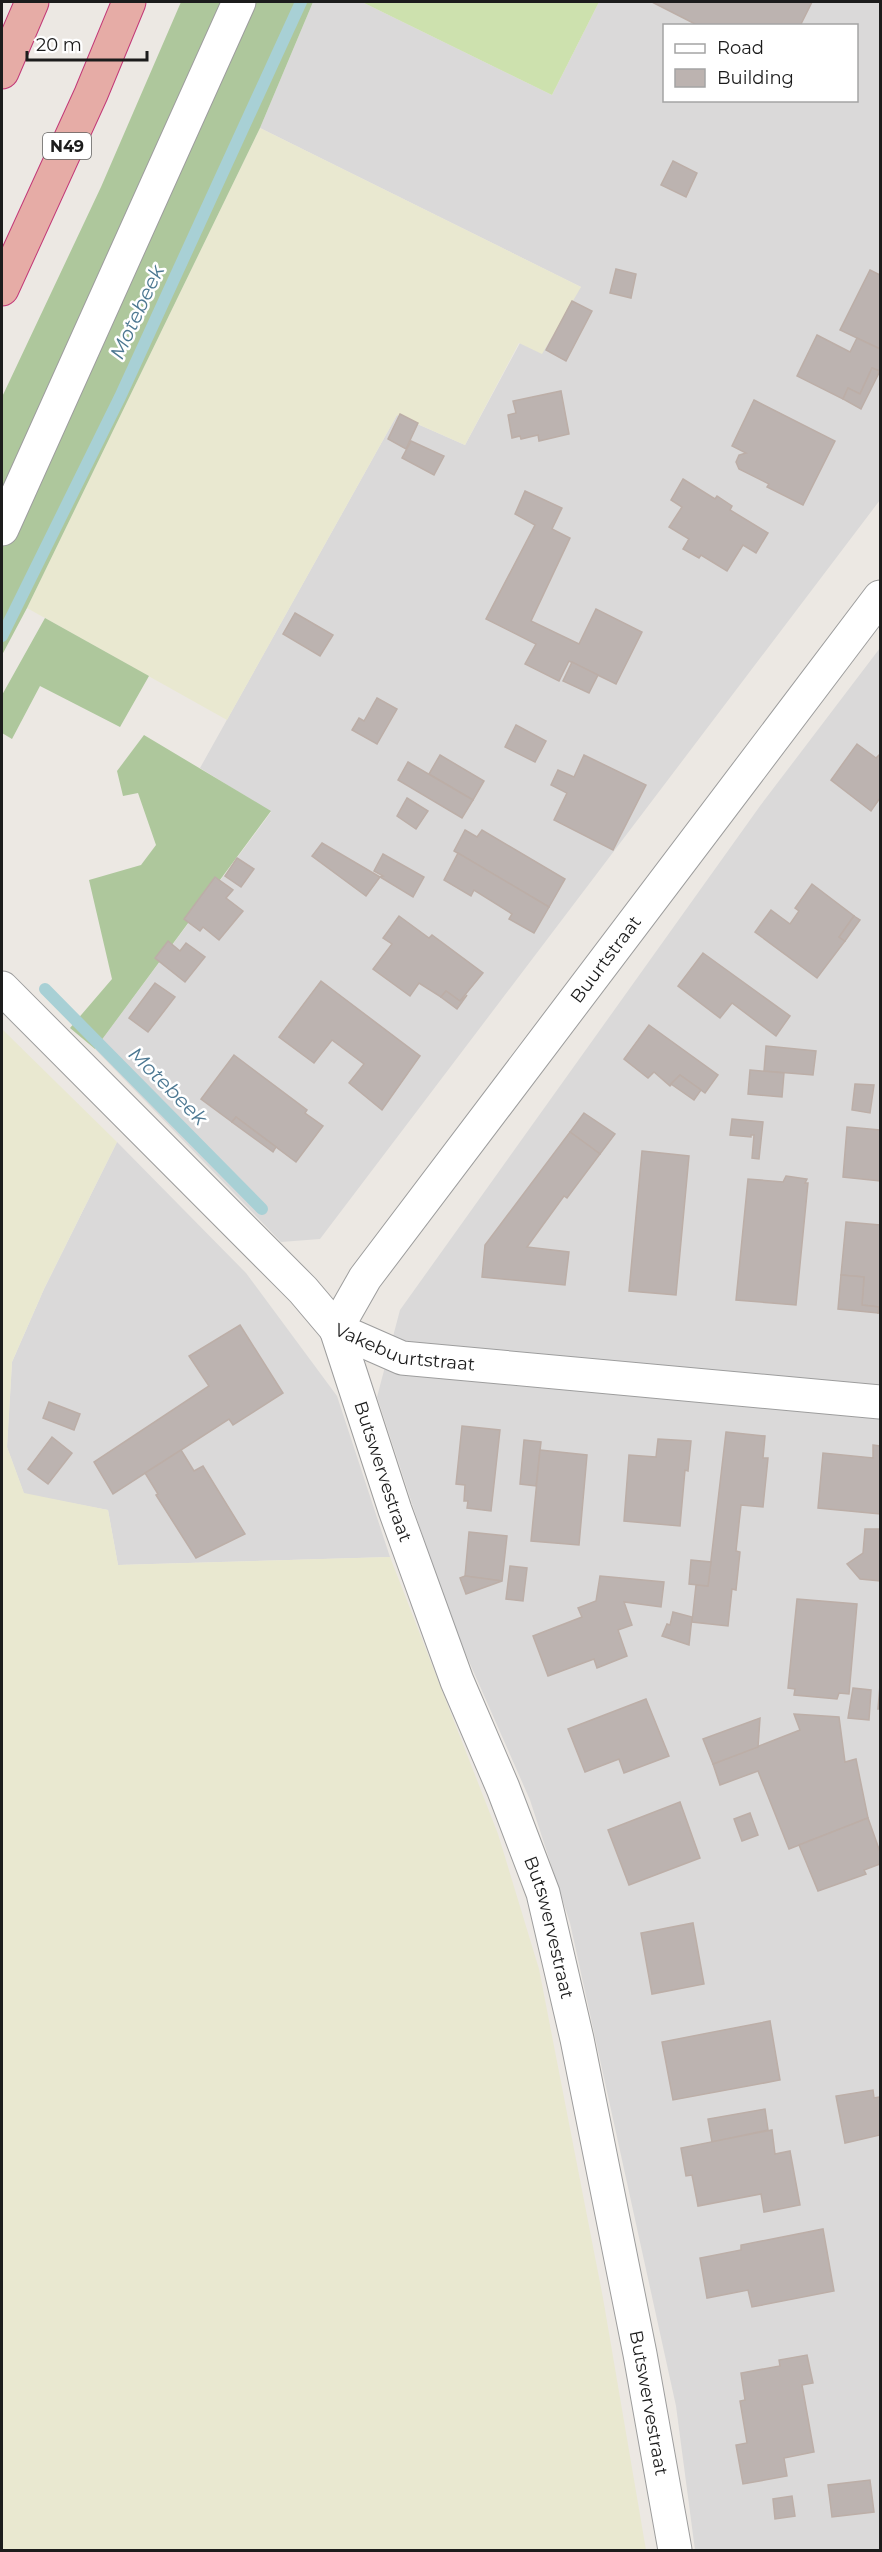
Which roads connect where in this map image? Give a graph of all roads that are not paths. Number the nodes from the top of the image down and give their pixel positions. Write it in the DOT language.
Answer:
graph roads {
  1 [pos="32,2"];
  2 [pos="129,2"];
  3 [pos="239,2"];
  4 [pos="2,72"];
  5 [pos="2,289"];
  6 [pos="2,529"];
  7 [pos="880,597"];
  8 [pos="2,988"];
  9 [pos="336,1329"];
  10 [pos="880,1402"];
  11 [pos="675,2550"];
  1 -- 4 [label="highway"];
  2 -- 5 [label="highway, N49"];
  3 -- 6 [label="street"];
  7 -- 9 [label="street, Buurtstraat"];
  8 -- 9 [label="street, Vakebuurtstraat"];
  9 -- 10 [label="street, Vakebuurtstraat"];
  9 -- 11 [label="street, Butswervestraat"];
}
